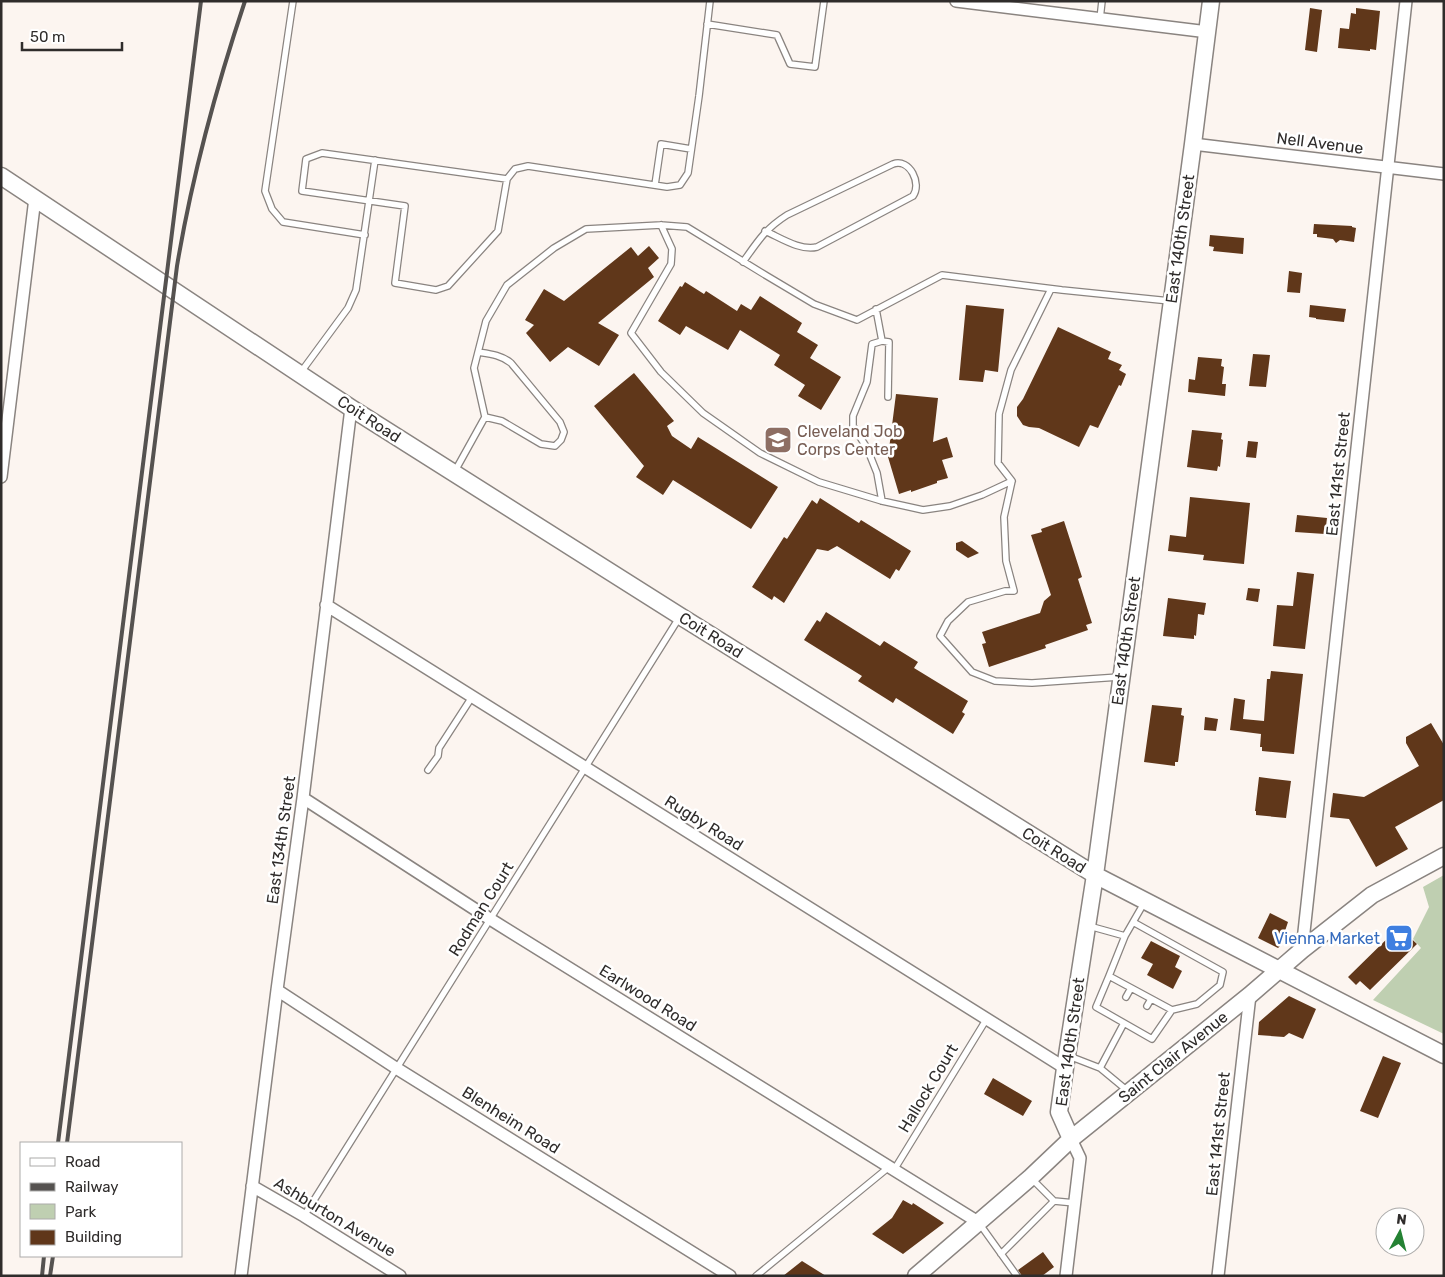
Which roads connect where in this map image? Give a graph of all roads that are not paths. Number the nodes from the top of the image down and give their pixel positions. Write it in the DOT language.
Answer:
graph roads {
  1 [pos="293,1"];
  2 [pos="710,1"];
  3 [pos="824,1"];
  4 [pos="956,1"];
  5 [pos="1102,1"];
  6 [pos="1211,1"];
  7 [pos="1406,1"];
  8 [pos="999,4"];
  9 [pos="1100,19"];
  10 [pos="707,24"];
  11 [pos="1208,32"];
  12 [pos="1193,144"];
  13 [pos="692,149"];
  14 [pos="375,160"];
  15 [pos="1387,167"];
  16 [pos="1444,174"];
  17 [pos="1,176"];
  18 [pos="507,179"];
  19 [pos="655,185"];
  20 [pos="35,198"];
  21 [pos="370,201"];
  22 [pos="661,225"];
  23 [pos="765,230"];
  24 [pos="365,235"];
  25 [pos="743,262"];
  26 [pos="1051,289"];
  27 [pos="1172,301"];
  28 [pos="876,309"];
  29 [pos="882,342"];
  30 [pos="478,352"];
  31 [pos="300,373"];
  32 [pos="888,397"];
  33 [pos="351,408"];
  34 [pos="486,417"];
  35 [pos="454,473"];
  36 [pos="1,477"];
  37 [pos="1012,481"];
  38 [pos="882,500"];
  39 [pos="326,605"];
  40 [pos="680,616"];
  41 [pos="1121,677"];
  42 [pos="472,697"];
  43 [pos="585,767"];
  44 [pos="428,770"];
  45 [pos="303,798"];
  46 [pos="1444,856"];
  47 [pos="1095,875"];
  48 [pos="1145,901"];
  49 [pos="490,919"];
  50 [pos="1133,922"];
  51 [pos="1087,925"];
  52 [pos="1125,936"];
  53 [pos="1302,950"];
  54 [pos="1280,970"];
  55 [pos="1109,976"];
  56 [pos="1131,988"];
  57 [pos="277,990"];
  58 [pos="1250,995"];
  59 [pos="1126,997"];
  60 [pos="1151,999"];
  61 [pos="1147,1006"];
  62 [pos="1172,1010"];
  63 [pos="1118,1012"];
  64 [pos="1114,1018"];
  65 [pos="986,1020"];
  66 [pos="1138,1022"];
  67 [pos="1124,1023"];
  68 [pos="1134,1029"];
  69 [pos="1444,1055"];
  70 [pos="1066,1062"];
  71 [pos="396,1068"];
  72 [pos="1100,1068"];
  73 [pos="1130,1093"];
  74 [pos="1071,1139"];
  75 [pos="892,1169"];
  76 [pos="1031,1177"];
  77 [pos="252,1186"];
  78 [pos="1054,1201"];
  79 [pos="1075,1203"];
  80 [pos="304,1216"];
  81 [pos="978,1222"];
  82 [pos="1001,1254"];
  83 [pos="241,1276"];
  84 [pos="400,1276"];
  85 [pos="730,1276"];
  86 [pos="756,1276"];
  87 [pos="916,1276"];
  88 [pos="1017,1276"];
  89 [pos="1066,1276"];
  90 [pos="1218,1276"];
  1 -- 24 [label="lane"];
  2 -- 10 [label="lane"];
  3 -- 10 [label="lane"];
  4 -- 8 [label="street"];
  5 -- 9 [label="lane"];
  6 -- 11 [label="street, East 140th Street"];
  7 -- 15 [label="street, East 141st Street"];
  8 -- 9 [label="street"];
  9 -- 11 [label="street"];
  10 -- 13 [label="lane"];
  11 -- 12 [label="street, East 140th Street"];
  12 -- 15 [label="street, Nell Avenue"];
  12 -- 27 [label="street, East 140th Street"];
  13 -- 19 [label="lane"];
  13 -- 19 [label="lane"];
  14 -- 18 [label="lane"];
  14 -- 21 [label="lane"];
  14 -- 21 [label="lane"];
  15 -- 16 [label="street, Nell Avenue"];
  15 -- 53 [label="street, East 141st Street"];
  17 -- 20 [label="street, Coit Road"];
  18 -- 19 [label="lane"];
  18 -- 21 [label="lane"];
  20 -- 31 [label="street, Coit Road"];
  20 -- 36 [label="street"];
  21 -- 24 [label="lane"];
  22 -- 25 [label="lane"];
  22 -- 30 [label="lane"];
  22 -- 38 [label="lane"];
  23 -- 23 [label="lane"];
  23 -- 25 [label="lane"];
  24 -- 31 [label="lane"];
  25 -- 28 [label="lane"];
  26 -- 27 [label="lane"];
  26 -- 28 [label="lane"];
  26 -- 37 [label="lane"];
  27 -- 41 [label="street, East 140th Street"];
  28 -- 29 [label="lane"];
  29 -- 32 [label="lane"];
  29 -- 38 [label="lane"];
  30 -- 34 [label="lane"];
  30 -- 34 [label="lane"];
  31 -- 33 [label="street, Coit Road"];
  33 -- 35 [label="street, Coit Road"];
  33 -- 39 [label="street, East 134th Street"];
  34 -- 35 [label="lane"];
  35 -- 40 [label="street, Coit Road"];
  37 -- 38 [label="lane"];
  37 -- 41 [label="lane"];
  39 -- 42 [label="street, Rugby Road"];
  39 -- 45 [label="street, East 134th Street"];
  40 -- 43 [label="lane, Rodman Court"];
  40 -- 47 [label="street, Coit Road"];
  41 -- 47 [label="street, East 140th Street"];
  42 -- 43 [label="street, Rugby Road"];
  42 -- 44 [label="lane"];
  43 -- 49 [label="lane, Rodman Court"];
  43 -- 65 [label="street, Rugby Road"];
  45 -- 49 [label="street, Earlwood Road"];
  45 -- 57 [label="street, East 134th Street"];
  46 -- 53 [label="street, Saint Clair Avenue"];
  47 -- 48 [label="street, Coit Road"];
  47 -- 51 [label="street, East 140th Street"];
  48 -- 50 [label="lane"];
  48 -- 54 [label="street, Coit Road"];
  49 -- 71 [label="lane, Rodman Court"];
  49 -- 75 [label="street, Earlwood Road"];
  50 -- 52 [label="lane"];
  50 -- 62 [label="lane"];
  51 -- 52 [label="lane"];
  51 -- 70 [label="street, East 140th Street"];
  52 -- 55 [label="lane"];
  53 -- 54 [label="street, Saint Clair Avenue"];
  54 -- 58 [label="street, Saint Clair Avenue"];
  54 -- 69 [label="street, Coit Road"];
  55 -- 56 [label="lane"];
  55 -- 64 [label="lane"];
  56 -- 59 [label="lane"];
  56 -- 60 [label="lane"];
  57 -- 71 [label="street, Blenheim Road"];
  57 -- 77 [label="street, East 134th Street"];
  58 -- 73 [label="street, Saint Clair Avenue"];
  58 -- 90 [label="street, East 141st Street"];
  60 -- 61 [label="lane"];
  60 -- 62 [label="lane"];
  62 -- 68 [label="lane"];
  63 -- 64 [label="lane"];
  64 -- 67 [label="lane"];
  65 -- 70 [label="street, Rugby Road"];
  65 -- 75 [label="lane, Hallock Court"];
  66 -- 68 [label="lane"];
  67 -- 68 [label="lane"];
  67 -- 72 [label="lane"];
  70 -- 72 [label="lane"];
  70 -- 74 [label="street, East 140th Street"];
  71 -- 80 [label="lane, Rodman Court"];
  71 -- 85 [label="street, Blenheim Road"];
  72 -- 73 [label="lane"];
  73 -- 74 [label="street, Saint Clair Avenue"];
  74 -- 76 [label="street, Saint Clair Avenue"];
  74 -- 79 [label="street, East 140th Street"];
  75 -- 81 [label="street, Earlwood Road"];
  75 -- 86 [label="lane, Hallock Court"];
  76 -- 78 [label="lane"];
  76 -- 81 [label="street, Saint Clair Avenue"];
  77 -- 80 [label="street, Ashburton Avenue"];
  77 -- 83 [label="street, East 134th Street"];
  78 -- 79 [label="lane"];
  78 -- 82 [label="lane"];
  79 -- 89 [label="street, East 140th Street"];
  80 -- 84 [label="street, Ashburton Avenue"];
  81 -- 82 [label="lane"];
  81 -- 87 [label="street, Saint Clair Avenue"];
  82 -- 88 [label="lane"];
}
